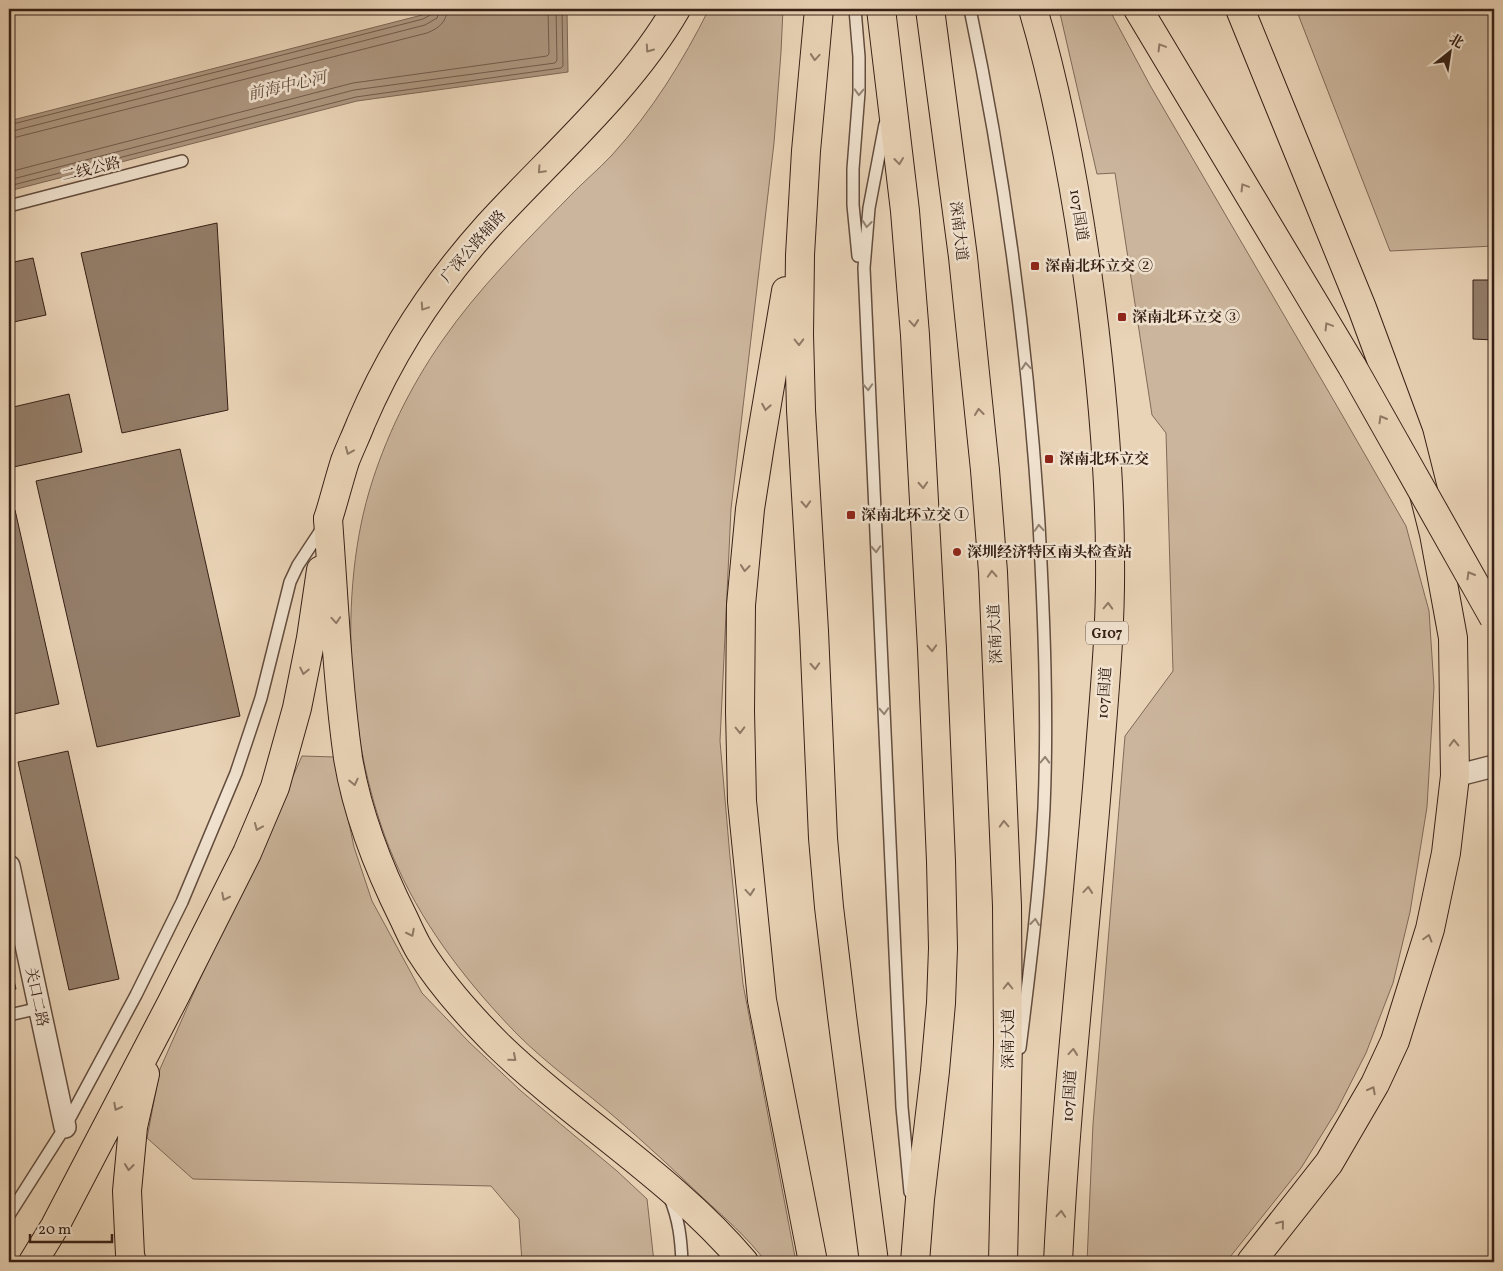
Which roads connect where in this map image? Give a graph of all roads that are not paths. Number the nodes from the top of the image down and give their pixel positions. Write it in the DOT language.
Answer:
graph roads {
  1 [pos="676,9"];
  2 [pos="819,9"];
  3 [pos="855,9"];
  4 [pos="881,9"];
  5 [pos="930,9"];
  6 [pos="970,9"];
  7 [pos="1033,9"];
  8 [pos="1138,9"];
  9 [pos="1240,9"];
  10 [pos="889,72"];
  11 [pos="806,151"];
  12 [pos="182,162"];
  13 [pos="9,206"];
  14 [pos="865,317"];
  15 [pos="328,520"];
  16 [pos="1494,618"];
  17 [pos="1494,766"];
  18 [pos="1455,776"];
  19 [pos="9,866"];
  20 [pos="172,1002"];
  21 [pos="40,1008"];
  22 [pos="9,1015"];
  23 [pos="65,1127"];
  24 [pos="658,1178"];
  25 [pos="1006,1179"];
  26 [pos="9,1215"];
  27 [pos="915,1257"];
  28 [pos="33,1262"];
  29 [pos="132,1262"];
  30 [pos="682,1262"];
  31 [pos="744,1262"];
  32 [pos="813,1262"];
  33 [pos="874,1262"];
  34 [pos="1003,1262"];
  35 [pos="1058,1262"];
  36 [pos="1250,1262"];
  1 -- 15 [label="main road, 广深公路辅路, one-way"];
  2 -- 11 [label="main road, one-way"];
  3 -- 14 [label="lane, one-way"];
  4 -- 10 [label="main road"];
  25 -- 5 [label="main road, 深南大道, one-way"];
  25 -- 6 [label="lane, one-way"];
  35 -- 7 [label="main road, 107国道 / G107, one-way"];
  16 -- 8 [label="main road, one-way, bridge"];
  18 -- 9 [label="main road, one-way"];
  10 -- 14 [label="lane, one-way"];
  10 -- 27 [label="main road, one-way"];
  11 -- 32 [label="main road, one-way"];
  11 -- 33 [label="main road, one-way"];
  12 -- 13 [label="lane, 二线公路"];
  14 -- 27 [label="lane, one-way"];
  15 -- 20 [label="main road, one-way"];
  15 -- 23 [label="lane"];
  15 -- 24 [label="main road, one-way"];
  17 -- 18 [label="street"];
  36 -- 18 [label="main road, one-way"];
  19 -- 21 [label="street, 关口二路"];
  20 -- 28 [label="main road, one-way"];
  20 -- 29 [label="main road, one-way"];
  21 -- 22 [label="lane"];
  21 -- 23 [label="street, 关口二路"];
  23 -- 26 [label="lane"];
  24 -- 30 [label="lane"];
  24 -- 31 [label="main road"];
  25 -- 34 [label="main road, 深南大道"];
}
